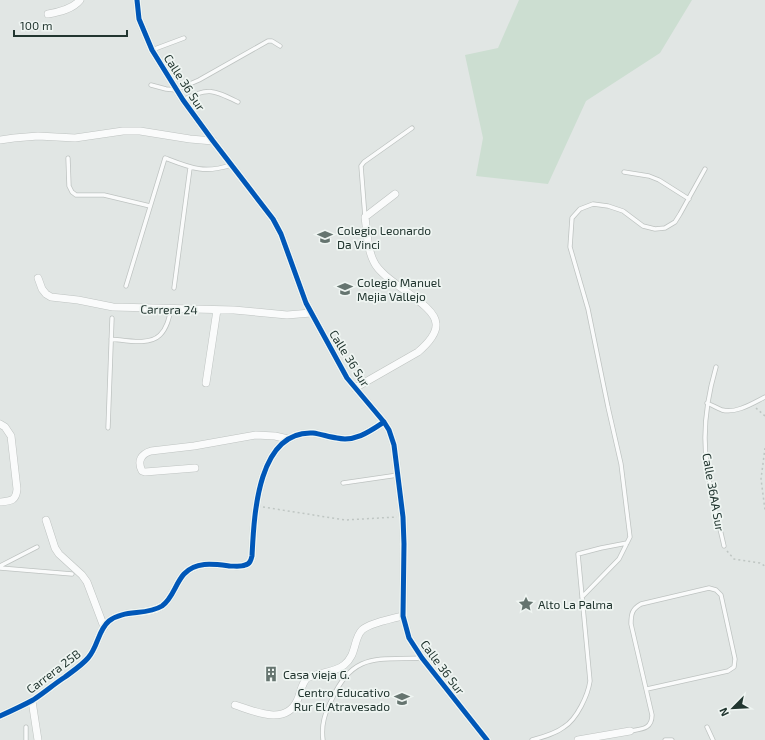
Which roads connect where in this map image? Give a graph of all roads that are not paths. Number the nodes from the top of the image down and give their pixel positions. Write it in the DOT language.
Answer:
graph roads {
  1 [pos="80,0"];
  2 [pos="137,0"];
  3 [pos="48,14"];
  4 [pos="184,38"];
  5 [pos="280,46"];
  6 [pos="152,50"];
  7 [pos="151,85"];
  8 [pos="176,90"];
  9 [pos="183,100"];
  10 [pos="238,102"];
  11 [pos="412,128"];
  12 [pos="0,140"];
  13 [pos="213,141"];
  14 [pos="68,158"];
  15 [pos="232,165"];
  16 [pos="190,168"];
  17 [pos="705,169"];
  18 [pos="624,172"];
  19 [pos="395,194"];
  20 [pos="689,199"];
  21 [pos="150,206"];
  22 [pos="365,217"];
  23 [pos="38,278"];
  24 [pos="126,286"];
  25 [pos="174,288"];
  26 [pos="171,308"];
  27 [pos="217,310"];
  28 [pos="311,313"];
  29 [pos="112,318"];
  30 [pos="111,339"];
  31 [pos="716,367"];
  32 [pos="206,383"];
  33 [pos="355,388"];
  34 [pos="765,397"];
  35 [pos="707,403"];
  36 [pos="384,422"];
  37 [pos="0,424"];
  38 [pos="108,428"];
  39 [pos="288,439"];
  40 [pos="195,468"];
  41 [pos="398,475"];
  42 [pos="343,483"];
  43 [pos="0,502"];
  44 [pos="46,520"];
  45 [pos="627,543"];
  46 [pos="724,546"];
  47 [pos="37,547"];
  48 [pos="0,567"];
  49 [pos="72,574"];
  50 [pos="582,598"];
  51 [pos="403,616"];
  52 [pos="104,627"];
  53 [pos="422,658"];
  54 [pos="647,689"];
  55 [pos="32,701"];
  56 [pos="235,704"];
  57 [pos="0,716"];
  58 [pos="26,727"];
  59 [pos="707,728"];
  60 [pos="630,731"];
  61 [pos="26,740"];
  62 [pos="38,740"];
  63 [pos="323,740"];
  64 [pos="487,740"];
  65 [pos="532,740"];
  66 [pos="578,740"];
  67 [pos="665,740"];
  68 [pos="672,740"];
  69 [pos="713,740"];
  1 -- 3 [label="street"];
  2 -- 6 [label="street, Calle 36 Sur"];
  4 -- 6 [label="lane"];
  5 -- 8 [label="lane"];
  6 -- 8 [label="street, Calle 36 Sur"];
  7 -- 8 [label="lane"];
  8 -- 9 [label="street, Calle 36 Sur"];
  9 -- 10 [label="lane"];
  9 -- 13 [label="street, Calle 36 Sur"];
  11 -- 22 [label="lane"];
  12 -- 13 [label="street"];
  13 -- 15 [label="street, Calle 36 Sur"];
  14 -- 21 [label="lane"];
  15 -- 16 [label="lane"];
  15 -- 28 [label="street, Calle 36 Sur"];
  16 -- 21 [label="lane"];
  16 -- 25 [label="lane"];
  17 -- 20 [label="lane"];
  18 -- 20 [label="lane"];
  19 -- 22 [label="street"];
  20 -- 45 [label="lane"];
  21 -- 24 [label="lane"];
  22 -- 33 [label="street"];
  23 -- 26 [label="street, Carrera 24"];
  26 -- 27 [label="street, Carrera 24"];
  26 -- 30 [label="lane"];
  27 -- 28 [label="street, Carrera 24"];
  27 -- 32 [label="street"];
  28 -- 33 [label="street, Calle 36 Sur"];
  29 -- 30 [label="lane"];
  30 -- 38 [label="lane"];
  31 -- 35 [label="lane, Calle 36AA Sur"];
  33 -- 36 [label="street, Calle 36 Sur"];
  34 -- 35 [label="lane"];
  35 -- 46 [label="lane, Calle 36AA Sur"];
  36 -- 39 [label="street"];
  36 -- 41 [label="street, Calle 36 Sur"];
  37 -- 43 [label="street"];
  39 -- 40 [label="street"];
  39 -- 52 [label="street"];
  41 -- 42 [label="lane"];
  41 -- 51 [label="street, Calle 36 Sur"];
  44 -- 52 [label="street"];
  45 -- 50 [label="lane"];
  45 -- 50 [label="lane"];
  47 -- 48 [label="lane"];
  48 -- 49 [label="lane"];
  50 -- 65 [label="lane"];
  51 -- 53 [label="street, Calle 36 Sur"];
  51 -- 56 [label="street"];
  52 -- 55 [label="street, Carrera 25B"];
  53 -- 63 [label="lane"];
  53 -- 64 [label="street, Calle 36 Sur"];
  54 -- 54 [label="lane"];
  54 -- 60 [label="lane"];
  55 -- 57 [label="street, Carrera 25B"];
  55 -- 62 [label="street"];
  58 -- 61 [label="lane"];
  59 -- 69 [label="lane"];
  60 -- 66 [label="street"];
  67 -- 68 [label="lane"];
}
